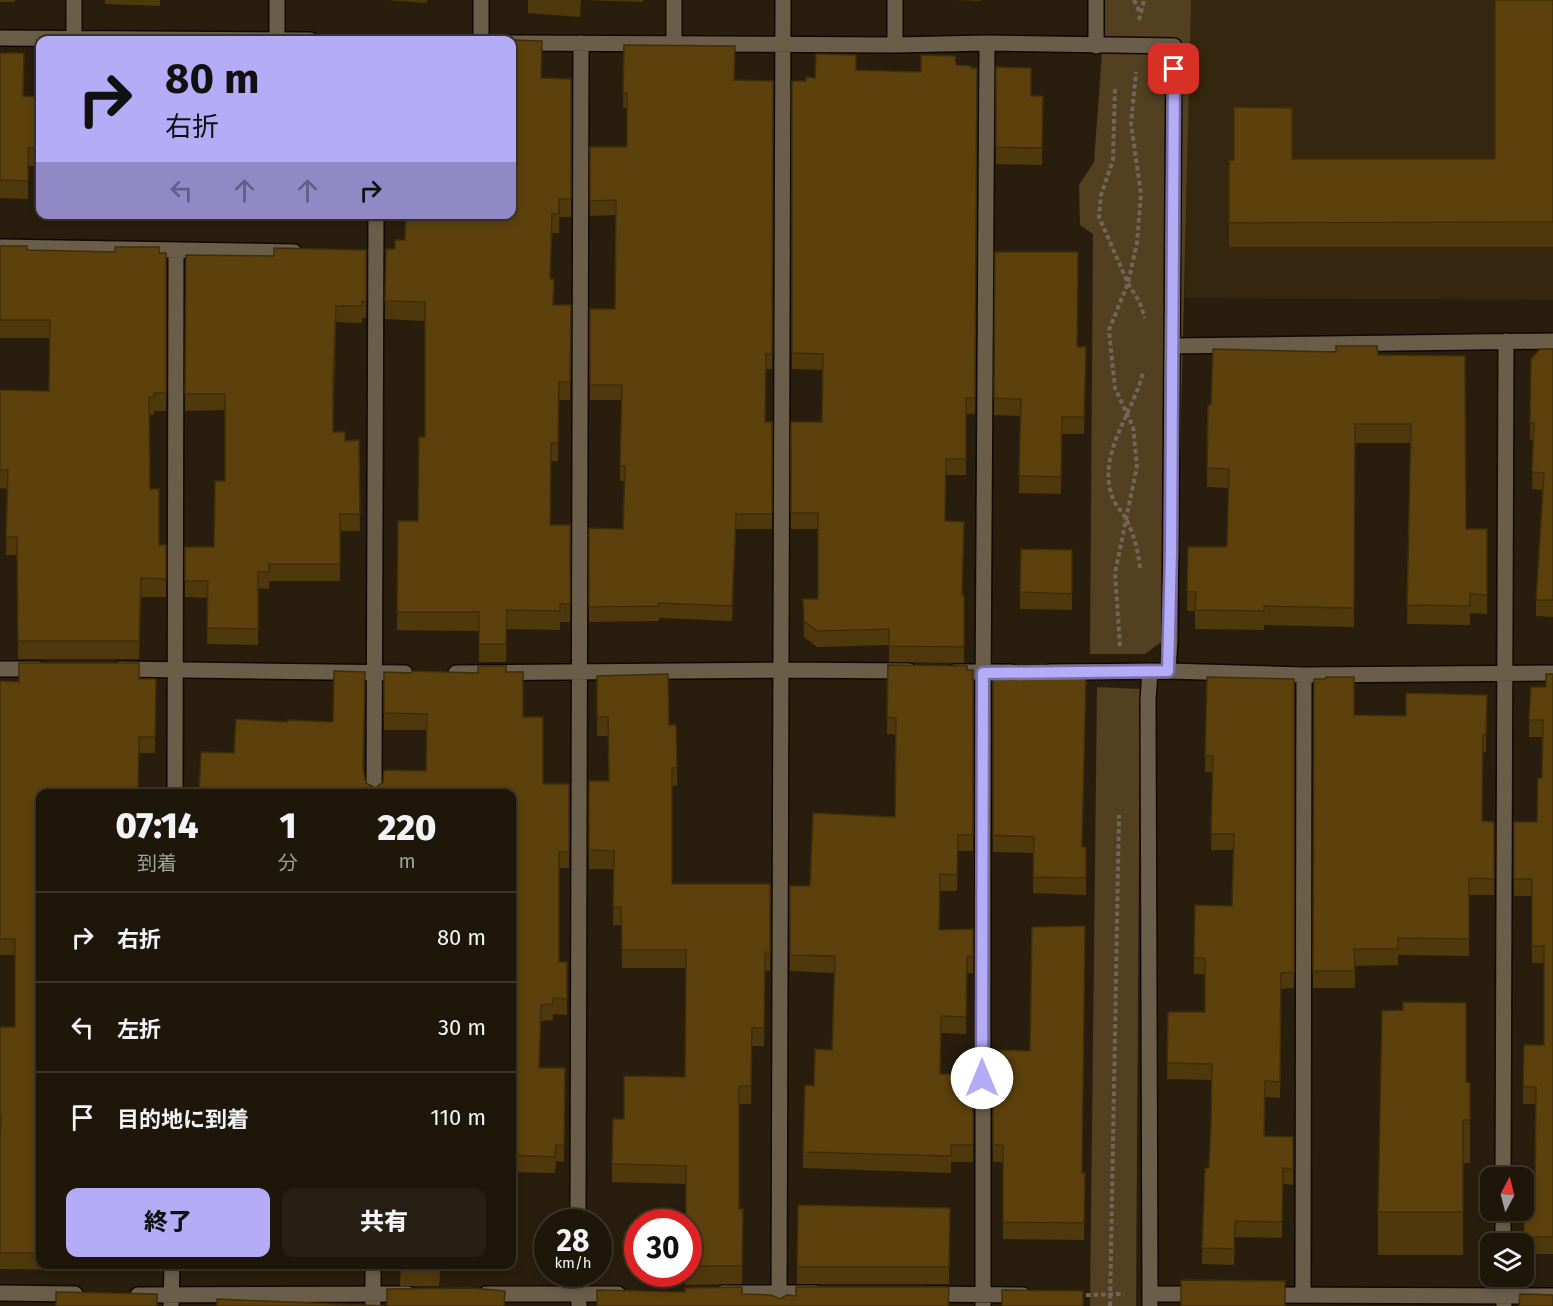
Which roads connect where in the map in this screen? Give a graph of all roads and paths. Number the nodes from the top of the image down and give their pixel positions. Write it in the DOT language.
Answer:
graph roads {
  1 [pos="74,0"];
  2 [pos="277,0"];
  3 [pos="481,0"];
  4 [pos="674,0"];
  5 [pos="783,0"];
  6 [pos="895,0"];
  7 [pos="1096,0"];
  8 [pos="1134,0"];
  9 [pos="1140,12"];
  10 [pos="74,36"];
  11 [pos="277,36"];
  12 [pos="481,36"];
  13 [pos="0,38"];
  14 [pos="36,38"];
  15 [pos="516,43"];
  16 [pos="581,43"];
  17 [pos="674,43"];
  18 [pos="783,43"];
  19 [pos="987,43"];
  20 [pos="895,45"];
  21 [pos="1096,46"];
  22 [pos="1115,89"];
  23 [pos="375,219"];
  24 [pos="0,247"];
  25 [pos="176,251"];
  26 [pos="305,252"];
  27 [pos="1147,324"];
  28 [pos="1553,340"];
  29 [pos="1506,341"];
  30 [pos="1173,346"];
  31 [pos="1144,371"];
  32 [pos="1140,568"];
  33 [pos="0,669"];
  34 [pos="58,669"];
  35 [pos="105,669"];
  36 [pos="175,669"];
  37 [pos="781,670"];
  38 [pos="1150,671"];
  39 [pos="1168,671"];
  40 [pos="578,672"];
  41 [pos="373,673"];
  42 [pos="419,673"];
  43 [pos="442,673"];
  44 [pos="983,673"];
  45 [pos="1553,673"];
  46 [pos="1506,674"];
  47 [pos="1304,675"];
  48 [pos="175,789"];
  49 [pos="374,789"];
  50 [pos="1503,1167"];
  51 [pos="578,1209"];
  52 [pos="172,1269"];
  53 [pos="373,1269"];
  54 [pos="0,1293"];
  55 [pos="709,1293"];
  56 [pos="827,1293"];
  57 [pos="92,1294"];
  58 [pos="418,1294"];
  59 [pos="476,1294"];
  60 [pos="638,1294"];
  61 [pos="911,1294"];
  62 [pos="1214,1294"];
  63 [pos="126,1295"];
  64 [pos="1040,1295"];
  65 [pos="1086,1295"];
  66 [pos="1247,1295"];
  67 [pos="1303,1295"];
  68 [pos="1553,1296"];
  69 [pos="779,1299"];
  70 [pos="373,1300"];
  71 [pos="579,1300"];
  72 [pos="982,1300"];
  73 [pos="1150,1300"];
  74 [pos="172,1301"];
  75 [pos="1504,1301"];
  1 -- 10 [label="street"];
  2 -- 11 [label="street"];
  3 -- 12 [label="street"];
  4 -- 17 [label="street"];
  5 -- 18 [label="street"];
  6 -- 20 [label="street"];
  7 -- 21 [label="street"];
  8 -- 9 [label="path"];
  13 -- 14 [label="street"];
  15 -- 16 [label="street"];
  16 -- 17 [label="street"];
  16 -- 40 [label="street"];
  17 -- 18 [label="street"];
  18 -- 20 [label="street"];
  18 -- 37 [label="street"];
  19 -- 20 [label="street"];
  19 -- 21 [label="street"];
  19 -- 44 [label="street"];
  21 -- 30 [label="street"];
  22 -- 27 [label="path"];
  23 -- 41 [label="street"];
  24 -- 25 [label="street"];
  25 -- 26 [label="street"];
  25 -- 36 [label="street"];
  28 -- 29 [label="street"];
  29 -- 30 [label="street"];
  29 -- 46 [label="street"];
  30 -- 39 [label="street"];
  31 -- 32 [label="path"];
  33 -- 34 [label="street"];
  35 -- 36 [label="street"];
  36 -- 41 [label="street"];
  36 -- 48 [label="street"];
  37 -- 40 [label="street"];
  37 -- 44 [label="street"];
  37 -- 69 [label="street"];
  38 -- 39 [label="street"];
  38 -- 44 [label="street"];
  38 -- 73 [label="street"];
  39 -- 47 [label="street"];
  40 -- 43 [label="street"];
  40 -- 51 [label="street"];
  41 -- 42 [label="street"];
  41 -- 49 [label="street"];
  44 -- 72 [label="street"];
  45 -- 46 [label="street"];
  46 -- 47 [label="street"];
  46 -- 50 [label="street"];
  47 -- 67 [label="street"];
  52 -- 74 [label="street"];
  53 -- 70 [label="street"];
  54 -- 57 [label="street"];
  55 -- 69 [label="street"];
  56 -- 69 [label="street"];
  58 -- 70 [label="street"];
  59 -- 71 [label="street"];
  60 -- 71 [label="street"];
  61 -- 72 [label="street"];
  62 -- 73 [label="street"];
  63 -- 74 [label="street"];
  64 -- 72 [label="street"];
  65 -- 73 [label="path"];
  66 -- 67 [label="street"];
  67 -- 75 [label="street"];
  68 -- 75 [label="street"];
  70 -- 74 [label="street"];
}
